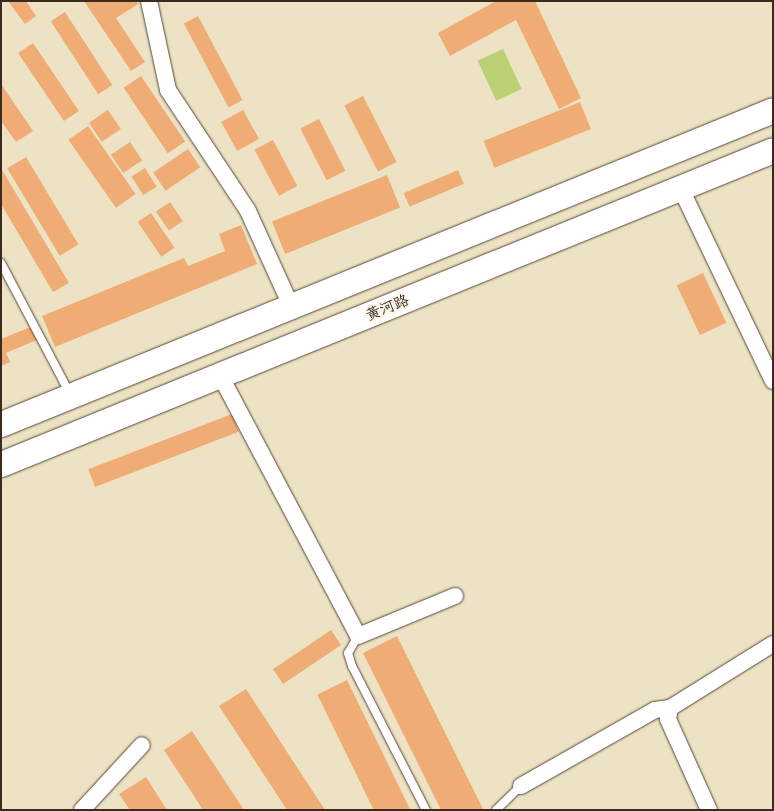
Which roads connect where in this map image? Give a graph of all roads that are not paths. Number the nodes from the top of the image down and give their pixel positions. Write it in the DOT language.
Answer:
graph roads {
  1 [pos="148,1"];
  2 [pos="773,110"];
  3 [pos="773,150"];
  4 [pos="680,188"];
  5 [pos="1,263"];
  6 [pos="291,306"];
  7 [pos="220,374"];
  8 [pos="773,382"];
  9 [pos="71,395"];
  10 [pos="1,424"];
  11 [pos="1,464"];
  12 [pos="455,596"];
  13 [pos="358,636"];
  14 [pos="773,644"];
  15 [pos="670,708"];
  16 [pos="142,745"];
  17 [pos="521,786"];
  18 [pos="82,810"];
  19 [pos="426,810"];
  20 [pos="496,810"];
  21 [pos="709,810"];
  1 -- 6 [label="street"];
  2 -- 6 [label="main road"];
  3 -- 4 [label="main road, 黄河路"];
  4 -- 7 [label="main road, 黄河路"];
  4 -- 8 [label="street"];
  5 -- 9 [label="lane"];
  6 -- 9 [label="main road"];
  7 -- 11 [label="main road, 黄河路"];
  7 -- 13 [label="street"];
  9 -- 10 [label="main road"];
  12 -- 13 [label="street"];
  13 -- 19 [label="lane"];
  14 -- 15 [label="street"];
  15 -- 17 [label="street"];
  15 -- 21 [label="street"];
  16 -- 18 [label="street"];
  17 -- 20 [label="lane"];
}
